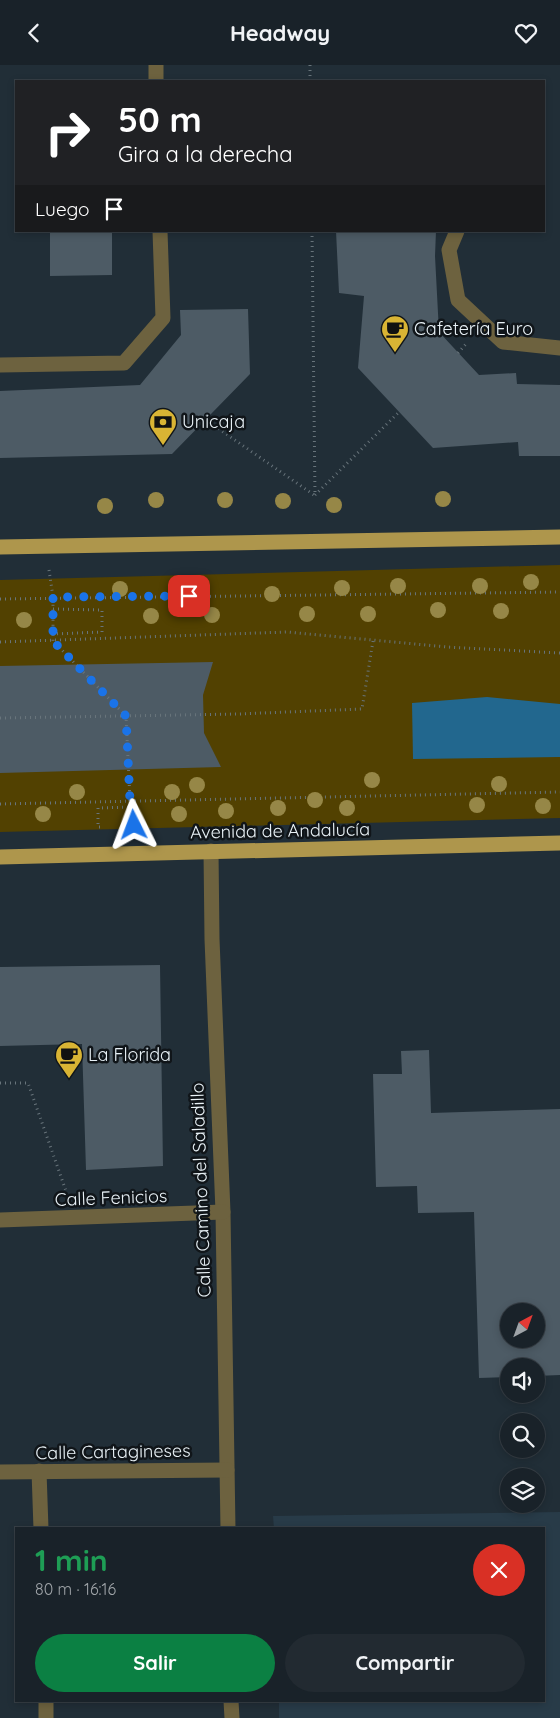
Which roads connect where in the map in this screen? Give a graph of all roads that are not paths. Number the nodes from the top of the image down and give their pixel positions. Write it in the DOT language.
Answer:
graph roads {
  1 [pos="156,65"];
  2 [pos="156,80"];
  3 [pos="160,232"];
  4 [pos="457,232"];
  5 [pos="560,348"];
  6 [pos="0,365"];
  7 [pos="560,537"];
  8 [pos="0,547"];
  9 [pos="560,843"];
  10 [pos="211,851"];
  11 [pos="0,857"];
  12 [pos="223,1212"];
  13 [pos="0,1220"];
  14 [pos="226,1470"];
  15 [pos="39,1471"];
  16 [pos="0,1472"];
  17 [pos="41,1527"];
  18 [pos="228,1527"];
  19 [pos="46,1702"];
  20 [pos="231,1702"];
  21 [pos="46,1718"];
  22 [pos="232,1718"];
  1 -- 2 [label="street"];
  3 -- 6 [label="street"];
  4 -- 5 [label="street"];
  7 -- 8 [label="main road"];
  9 -- 10 [label="main road, Avenida de Andalucía"];
  10 -- 11 [label="main road, Avenida de Andalucía"];
  10 -- 12 [label="street, Calle Camino del Saladillo"];
  12 -- 13 [label="street, Calle Fenicios"];
  12 -- 14 [label="street, Calle Camino del Saladillo"];
  14 -- 15 [label="street, Calle Cartagineses"];
  14 -- 18 [label="street, Calle Camino del Saladillo"];
  15 -- 16 [label="street, Calle Cartagineses"];
  15 -- 17 [label="street"];
  19 -- 21 [label="street"];
  20 -- 22 [label="street"];
}
